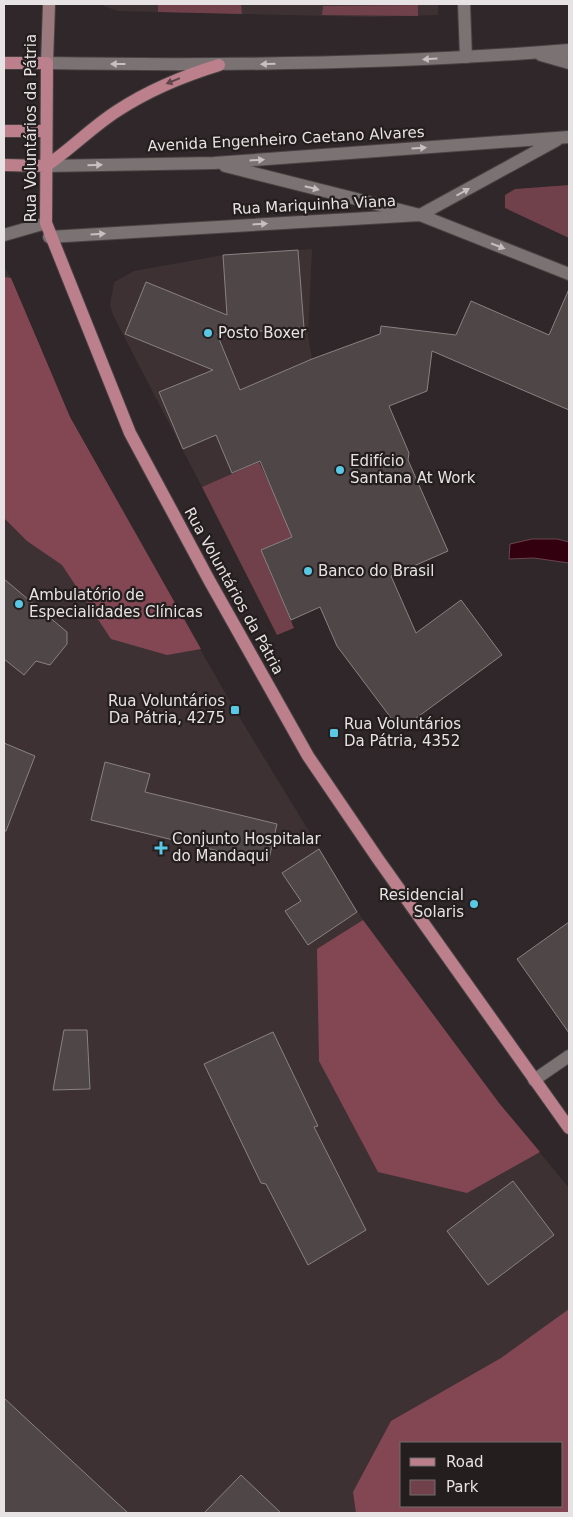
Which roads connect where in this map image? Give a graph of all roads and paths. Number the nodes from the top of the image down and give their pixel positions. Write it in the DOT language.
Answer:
graph roads {
  1 [pos="49,4"];
  2 [pos="464,4"];
  3 [pos="569,50"];
  4 [pos="531,53"];
  5 [pos="466,57"];
  6 [pos="4,63"];
  7 [pos="47,63"];
  8 [pos="569,63"];
  9 [pos="219,65"];
  10 [pos="4,131"];
  11 [pos="45,131"];
  12 [pos="565,137"];
  13 [pos="214,163"];
  14 [pos="4,165"];
  15 [pos="46,166"];
  16 [pos="420,215"];
  17 [pos="46,223"];
  18 [pos="4,235"];
  19 [pos="49,237"];
  20 [pos="569,274"];
  21 [pos="569,1056"];
  22 [pos="534,1080"];
  23 [pos="569,1128"];
  1 -- 7 [label="main road, Rua Voluntários da Pátria"];
  2 -- 5 [label="street"];
  3 -- 4 [label="street"];
  4 -- 5 [label="street"];
  4 -- 8 [label="street"];
  5 -- 9 [label="street, one-way"];
  6 -- 7 [label="main road"];
  9 -- 7 [label="street, one-way"];
  7 -- 11 [label="main road, Rua Voluntários da Pátria"];
  9 -- 15 [label="main road, one-way"];
  10 -- 11 [label="main road"];
  11 -- 15 [label="main road, Rua Voluntários da Pátria"];
  13 -- 12 [label="street, Avenida Engenheiro Caetano Alvares, one-way"];
  16 -- 12 [label="street, one-way"];
  15 -- 13 [label="street, Avenida Engenheiro Caetano Alvares, one-way"];
  13 -- 16 [label="street, one-way"];
  14 -- 15 [label="main road, Avenida Engenheiro Caetano Alvares"];
  15 -- 17 [label="main road, Rua Voluntários da Pátria"];
  19 -- 16 [label="street, Rua Mariquinha Viana, one-way"];
  16 -- 20 [label="street, Rua Mariquinha Viana, one-way"];
  17 -- 18 [label="street"];
  17 -- 19 [label="main road, Rua Voluntários da Pátria"];
  19 -- 22 [label="main road, Rua Voluntários da Pátria"];
  21 -- 22 [label="street"];
  22 -- 23 [label="main road, Rua Voluntários da Pátria"];
}
